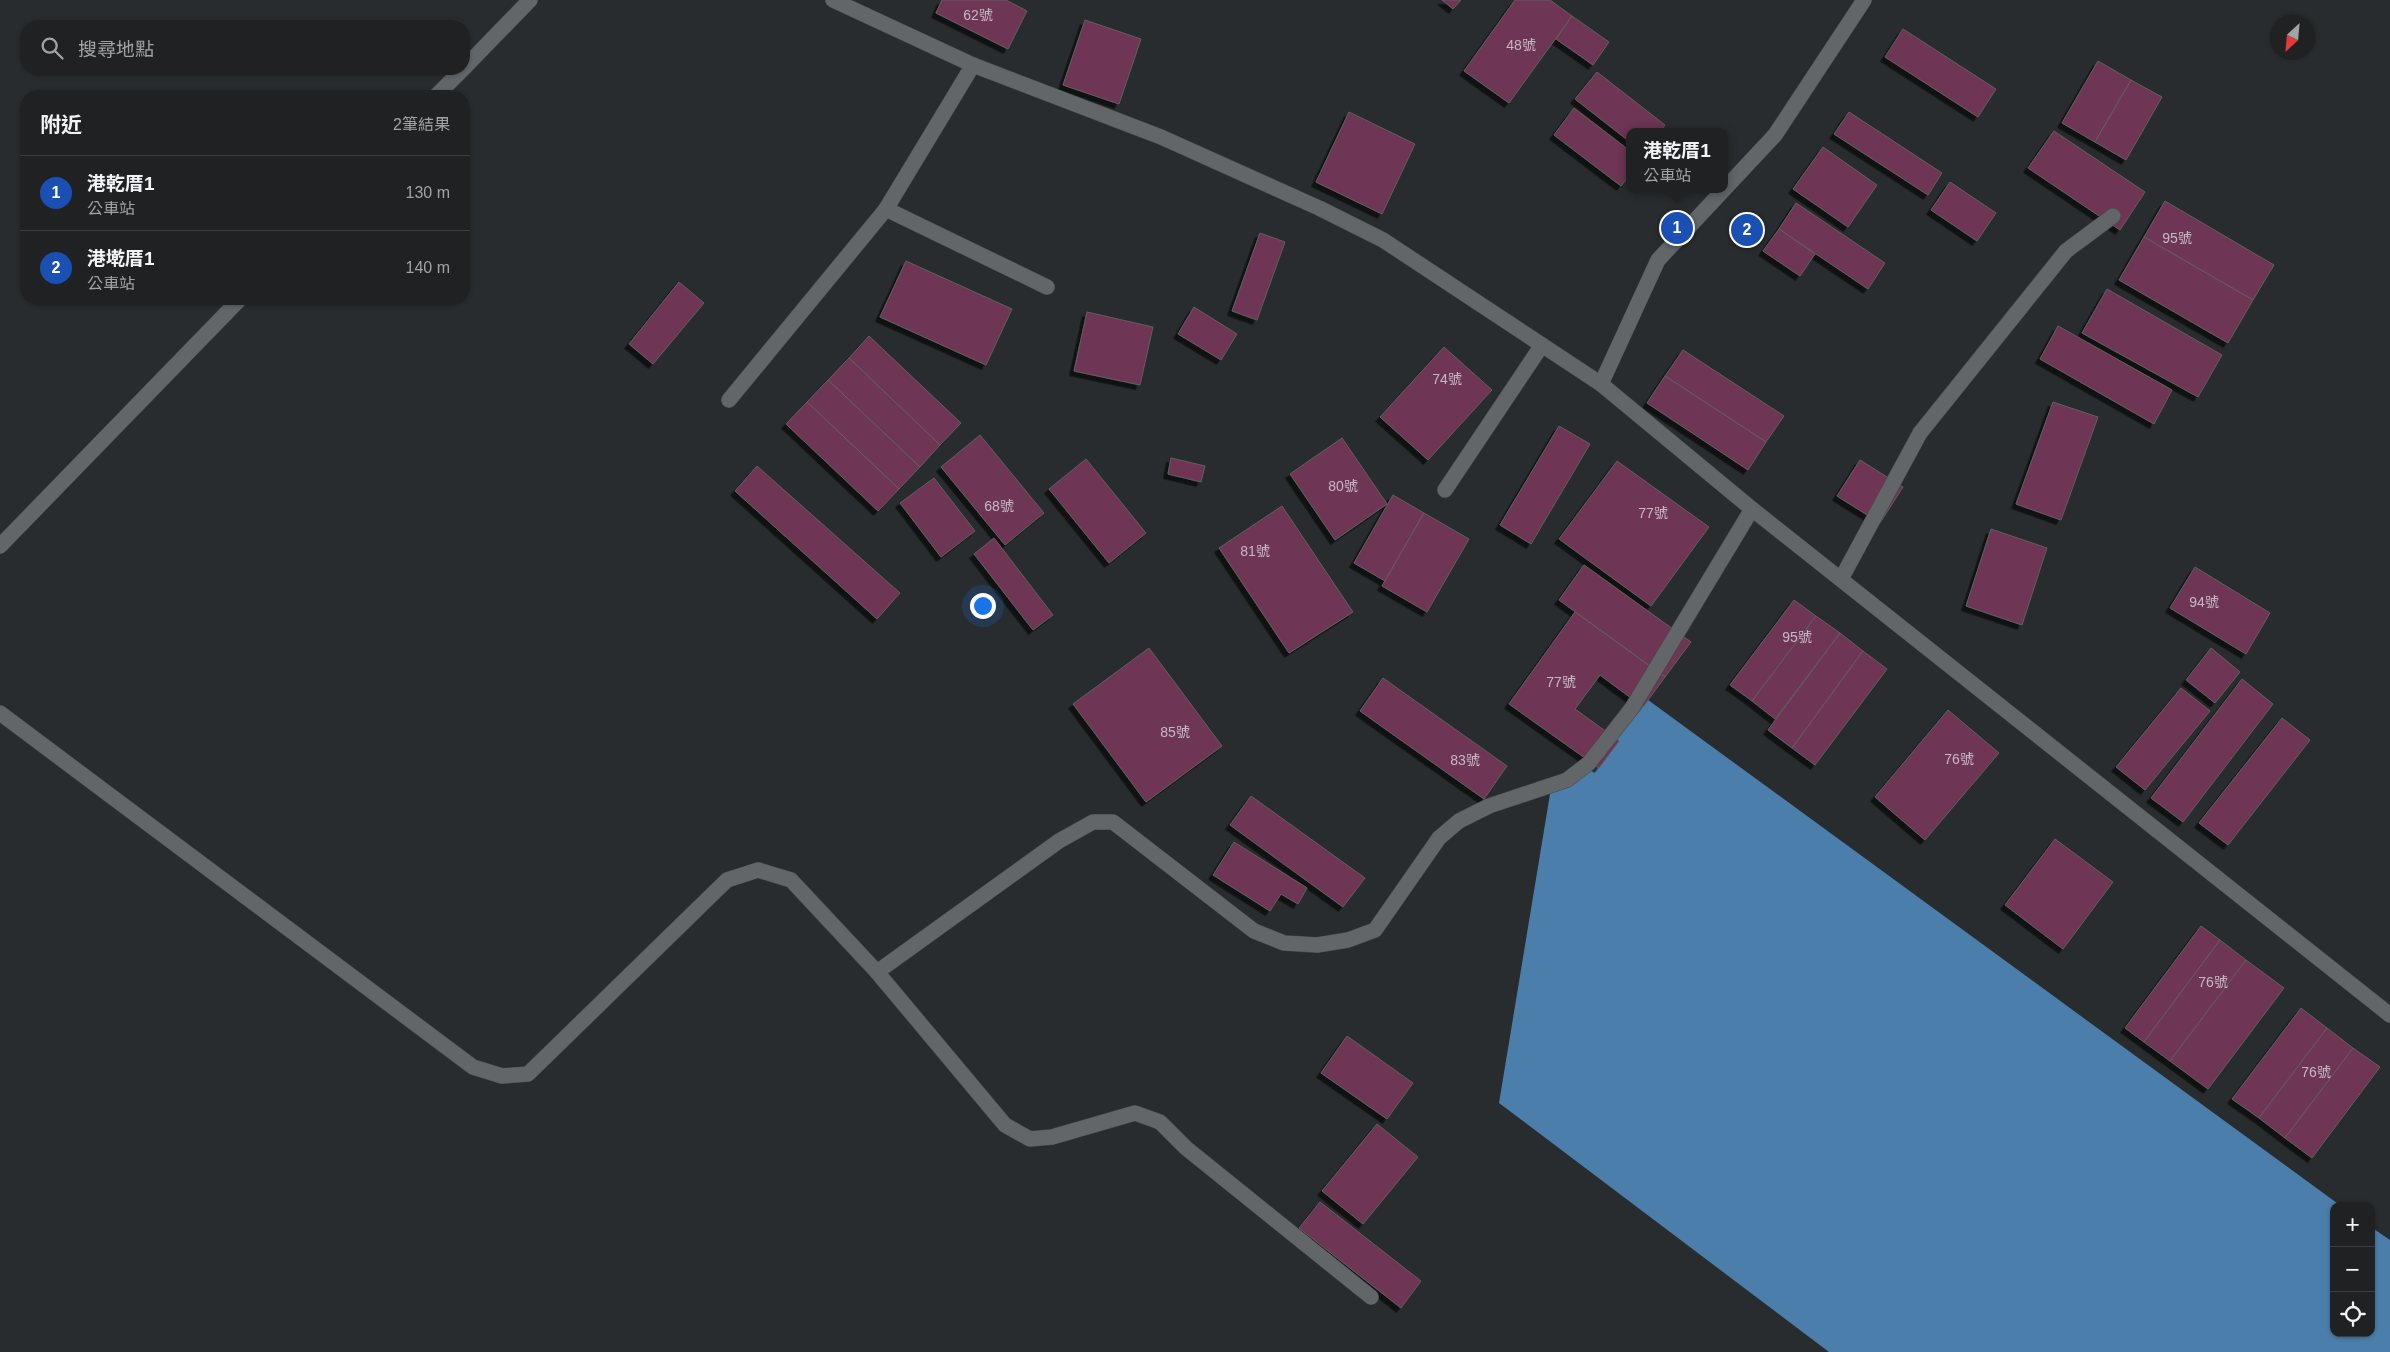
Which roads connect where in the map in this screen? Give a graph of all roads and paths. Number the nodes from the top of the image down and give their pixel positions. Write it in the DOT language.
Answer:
graph roads {
  1 [pos="530,0"];
  2 [pos="1864,0"];
  3 [pos="841,2"];
  4 [pos="470,61"];
  5 [pos="973,64"];
  6 [pos="456,75"];
  7 [pos="442,90"];
  8 [pos="1728,185"];
  9 [pos="1721,193"];
  10 [pos="886,210"];
  11 [pos="2113,216"];
  12 [pos="1047,287"];
  13 [pos="234,305"];
  14 [pos="1542,345"];
  15 [pos="1601,384"];
  16 [pos="729,400"];
  17 [pos="1445,490"];
  18 [pos="1752,510"];
  19 [pos="0,546"];
  20 [pos="1841,579"];
  21 [pos="0,713"];
  22 [pos="877,972"];
  23 [pos="2390,1015"];
  24 [pos="1371,1297"];
  1 -- 4 [label="street"];
  2 -- 8 [label="street"];
  3 -- 5 [label="street"];
  5 -- 10 [label="street"];
  5 -- 14 [label="street"];
  6 -- 7 [label="street"];
  9 -- 15 [label="street"];
  10 -- 12 [label="street"];
  10 -- 16 [label="street"];
  11 -- 20 [label="street"];
  13 -- 19 [label="street"];
  14 -- 15 [label="street"];
  14 -- 17 [label="street"];
  15 -- 18 [label="street"];
  18 -- 20 [label="street"];
  18 -- 22 [label="street"];
  20 -- 23 [label="street"];
  21 -- 22 [label="street"];
  22 -- 24 [label="street"];
}
